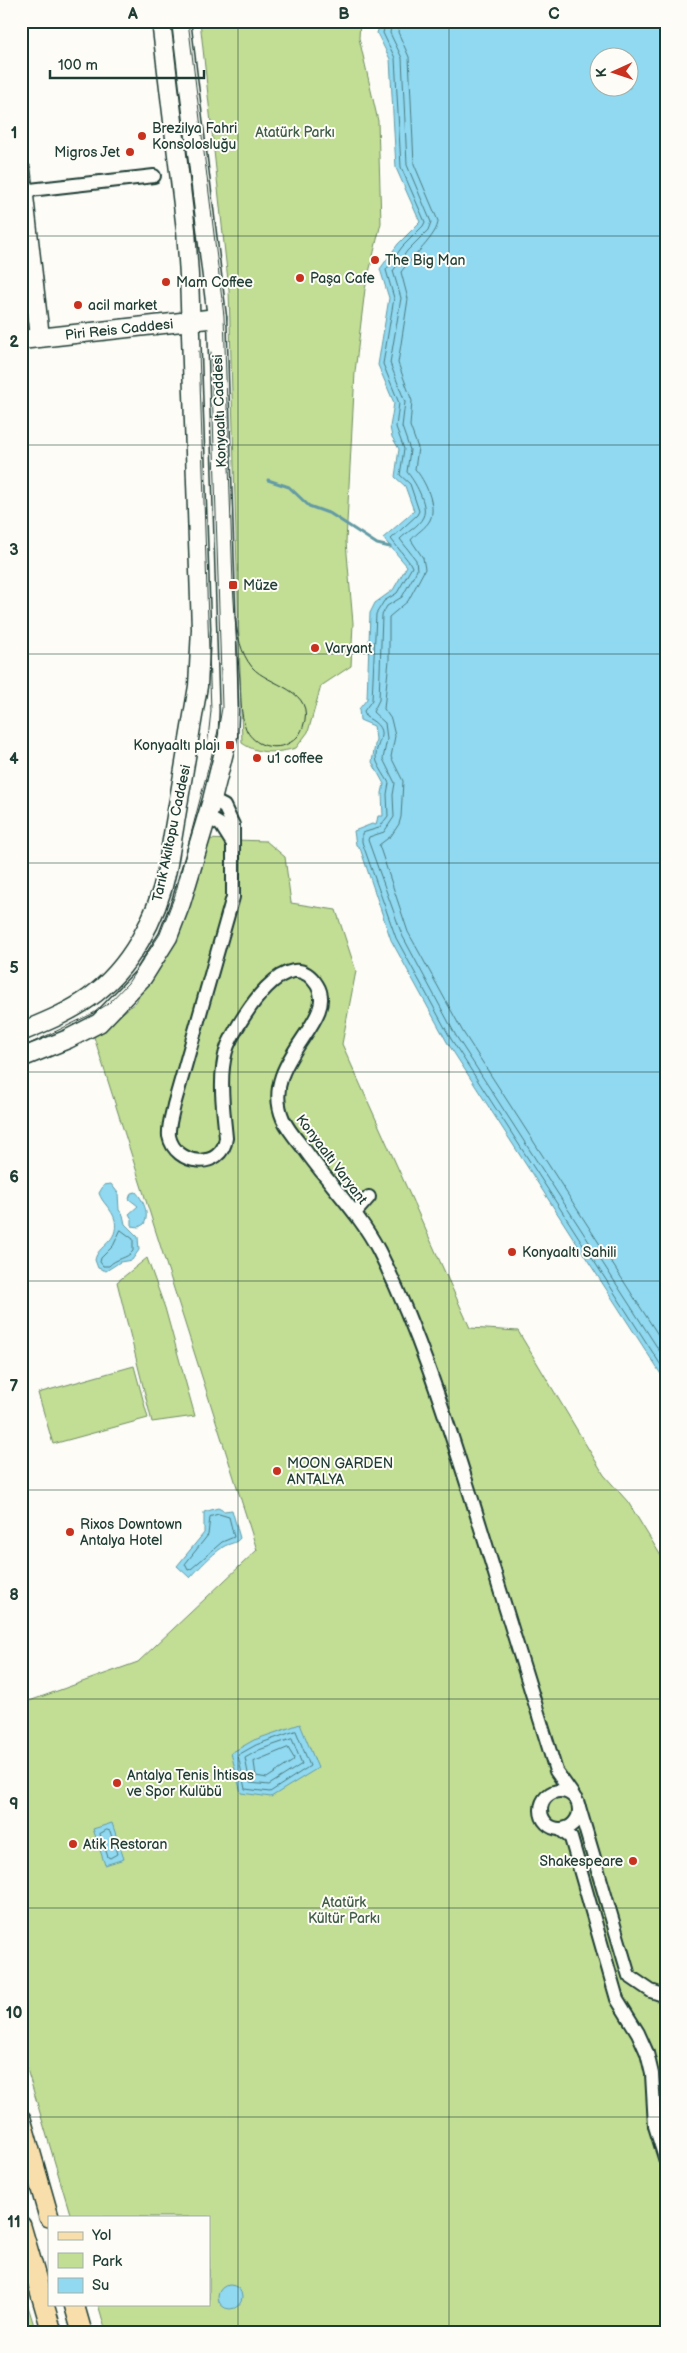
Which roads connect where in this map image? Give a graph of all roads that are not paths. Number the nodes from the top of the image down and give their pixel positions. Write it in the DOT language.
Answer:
graph roads {
  1 [pos="162,21"];
  2 [pos="181,21"];
  3 [pos="21,170"];
  4 [pos="154,176"];
  5 [pos="22,190"];
  6 [pos="217,318"];
  7 [pos="190,321"];
  8 [pos="40,337"];
  9 [pos="21,340"];
  10 [pos="198,686"];
  11 [pos="180,799"];
  12 [pos="209,808"];
  13 [pos="233,844"];
  14 [pos="21,1030"];
  15 [pos="21,1058"];
  16 [pos="369,1197"];
  17 [pos="355,1213"];
  18 [pos="556,1771"];
  19 [pos="548,1794"];
  20 [pos="573,1795"];
  21 [pos="579,1807"];
  22 [pos="560,1829"];
  23 [pos="666,1996"];
  24 [pos="21,2119"];
  25 [pos="666,2161"];
  26 [pos="49,2216"];
  27 [pos="21,2226"];
  28 [pos="75,2306"];
  29 [pos="52,2332"];
  30 [pos="82,2332"];
  1 -- 7 [label="main road, Konyaaltı Caddesi"];
  2 -- 6 [label="main road, Konyaaltı Caddesi"];
  3 -- 5 [label="main road"];
  4 -- 5 [label="street"];
  5 -- 8 [label="main road"];
  6 -- 7 [label="main road, Piri Reis Caddesi"];
  6 -- 12 [label="main road, Konyaaltı Caddesi"];
  7 -- 8 [label="main road, Piri Reis Caddesi"];
  7 -- 10 [label="main road, Konyaaltı Caddesi"];
  8 -- 9 [label="main road, Piri Reis Caddesi"];
  10 -- 11 [label="main road, Tarık Akıltopu Caddesi"];
  11 -- 12 [label="main road"];
  11 -- 14 [label="main road, Tarık Akıltopu Caddesi"];
  12 -- 13 [label="street"];
  12 -- 13 [label="street"];
  12 -- 15 [label="main road, Tarık Akıltopu Caddesi"];
  13 -- 17 [label="street, Konyaaltı Varyant"];
  16 -- 17 [label="street"];
  17 -- 18 [label="street, Konyaaltı Varyant"];
  18 -- 19 [label="street"];
  18 -- 20 [label="street, Konyaaltı Varyant"];
  19 -- 20 [label="street"];
  19 -- 22 [label="street"];
  20 -- 21 [label="street"];
  21 -- 22 [label="street"];
  21 -- 23 [label="street"];
  22 -- 25 [label="street"];
  24 -- 26 [label="main road"];
  27 -- 29 [label="main road"];
  28 -- 30 [label="main road"];
}
